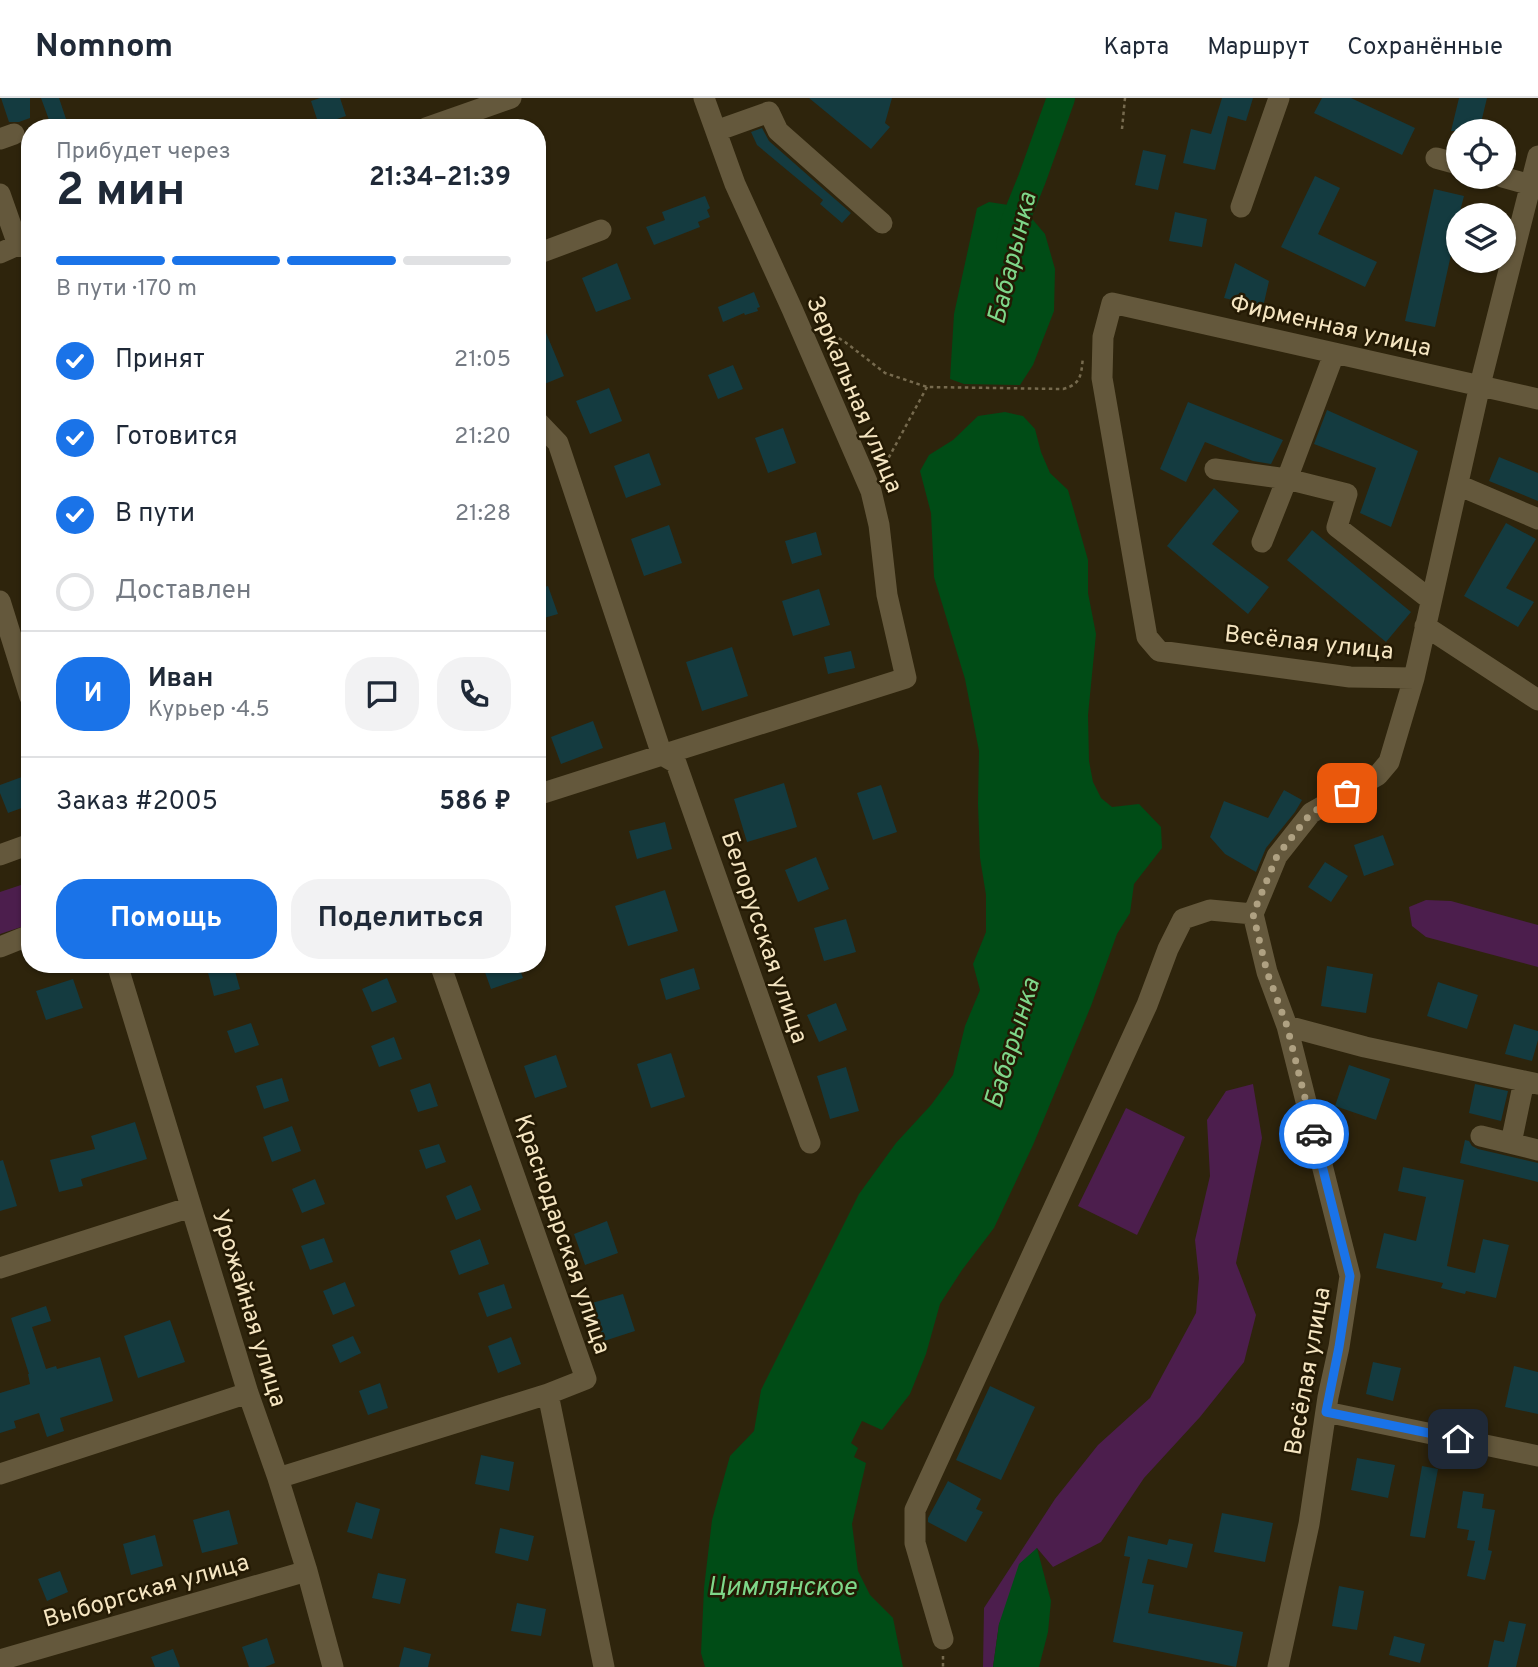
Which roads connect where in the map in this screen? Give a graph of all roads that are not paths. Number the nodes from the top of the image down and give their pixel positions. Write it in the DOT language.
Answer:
graph roads {
  1 [pos="511,98"];
  2 [pos="704,98"];
  3 [pos="1279,98"];
  4 [pos="452,119"];
  5 [pos="716,131"];
  6 [pos="1538,156"];
  7 [pos="1436,158"];
  8 [pos="1446,161"];
  9 [pos="1516,181"];
  10 [pos="1535,187"];
  11 [pos="0,194"];
  12 [pos="1241,207"];
  13 [pos="882,223"];
  14 [pos="601,230"];
  15 [pos="16,249"];
  16 [pos="546,251"];
  17 [pos="1112,303"];
  18 [pos="1334,354"];
  19 [pos="1480,386"];
  20 [pos="1538,399"];
  21 [pos="546,430"];
  22 [pos="1215,469"];
  23 [pos="1287,479"];
  24 [pos="1458,485"];
  25 [pos="1538,519"];
  26 [pos="1262,542"];
  27 [pos="1432,600"];
  28 [pos="0,601"];
  29 [pos="1426,626"];
  30 [pos="21,655"];
  31 [pos="1414,678"];
  32 [pos="1538,700"];
  33 [pos="662,755"];
  34 [pos="546,793"];
  35 [pos="21,847"];
  36 [pos="0,855"];
  37 [pos="1253,914"];
  38 [pos="21,939"];
  39 [pos="0,947"];
  40 [pos="120,973"];
  41 [pos="443,973"];
  42 [pos="1287,1026"];
  43 [pos="1531,1082"];
  44 [pos="1481,1136"];
  45 [pos="810,1143"];
  46 [pos="1511,1143"];
  47 [pos="1538,1150"];
  48 [pos="191,1207"];
  49 [pos="0,1268"];
  50 [pos="248,1393"];
  51 [pos="548,1394"];
  52 [pos="1326,1412"];
  53 [pos="1538,1456"];
  54 [pos="0,1474"];
  55 [pos="278,1478"];
  56 [pos="307,1571"];
  57 [pos="943,1639"];
  58 [pos="0,1660"];
  59 [pos="333,1667"];
  60 [pos="604,1667"];
  61 [pos="1279,1667"];
  1 -- 4 [label="street"];
  2 -- 5 [label="street, Зеркальная улица"];
  3 -- 12 [label="street"];
  5 -- 13 [label="street"];
  5 -- 33 [label="street, Зеркальная улица"];
  6 -- 10 [label="street"];
  7 -- 8 [label="street"];
  9 -- 10 [label="street"];
  10 -- 19 [label="street"];
  11 -- 15 [label="street"];
  14 -- 16 [label="street"];
  17 -- 18 [label="street, Фирменная улица"];
  17 -- 31 [label="street, Весёлая улица"];
  18 -- 19 [label="street, Фирменная улица"];
  18 -- 23 [label="street"];
  19 -- 20 [label="street, Фирменная улица"];
  19 -- 24 [label="street"];
  21 -- 33 [label="street, Белорусская улица"];
  22 -- 23 [label="street"];
  23 -- 26 [label="street"];
  23 -- 27 [label="street"];
  24 -- 25 [label="street"];
  24 -- 27 [label="street"];
  27 -- 29 [label="street"];
  28 -- 30 [label="street"];
  29 -- 31 [label="street"];
  29 -- 32 [label="street"];
  31 -- 37 [label="street, Весёлая улица"];
  33 -- 34 [label="street"];
  33 -- 45 [label="street, Белорусская улица"];
  35 -- 36 [label="street"];
  37 -- 42 [label="street, Весёлая улица"];
  37 -- 57 [label="street"];
  38 -- 39 [label="street"];
  40 -- 48 [label="street, Урожайная улица"];
  41 -- 51 [label="street, Краснодарская улица"];
  42 -- 43 [label="street"];
  42 -- 52 [label="street, Весёлая улица"];
  43 -- 46 [label="street"];
  44 -- 46 [label="street"];
  46 -- 47 [label="street"];
  48 -- 49 [label="street"];
  48 -- 50 [label="street, Урожайная улица"];
  50 -- 54 [label="street"];
  50 -- 55 [label="street, Урожайная улица"];
  51 -- 55 [label="street"];
  51 -- 60 [label="street"];
  52 -- 53 [label="street"];
  52 -- 61 [label="street, Весёлая улица"];
  55 -- 56 [label="street, Урожайная улица"];
  56 -- 58 [label="street, Выборгская улица"];
  56 -- 59 [label="street, Урожайная улица"];
}
